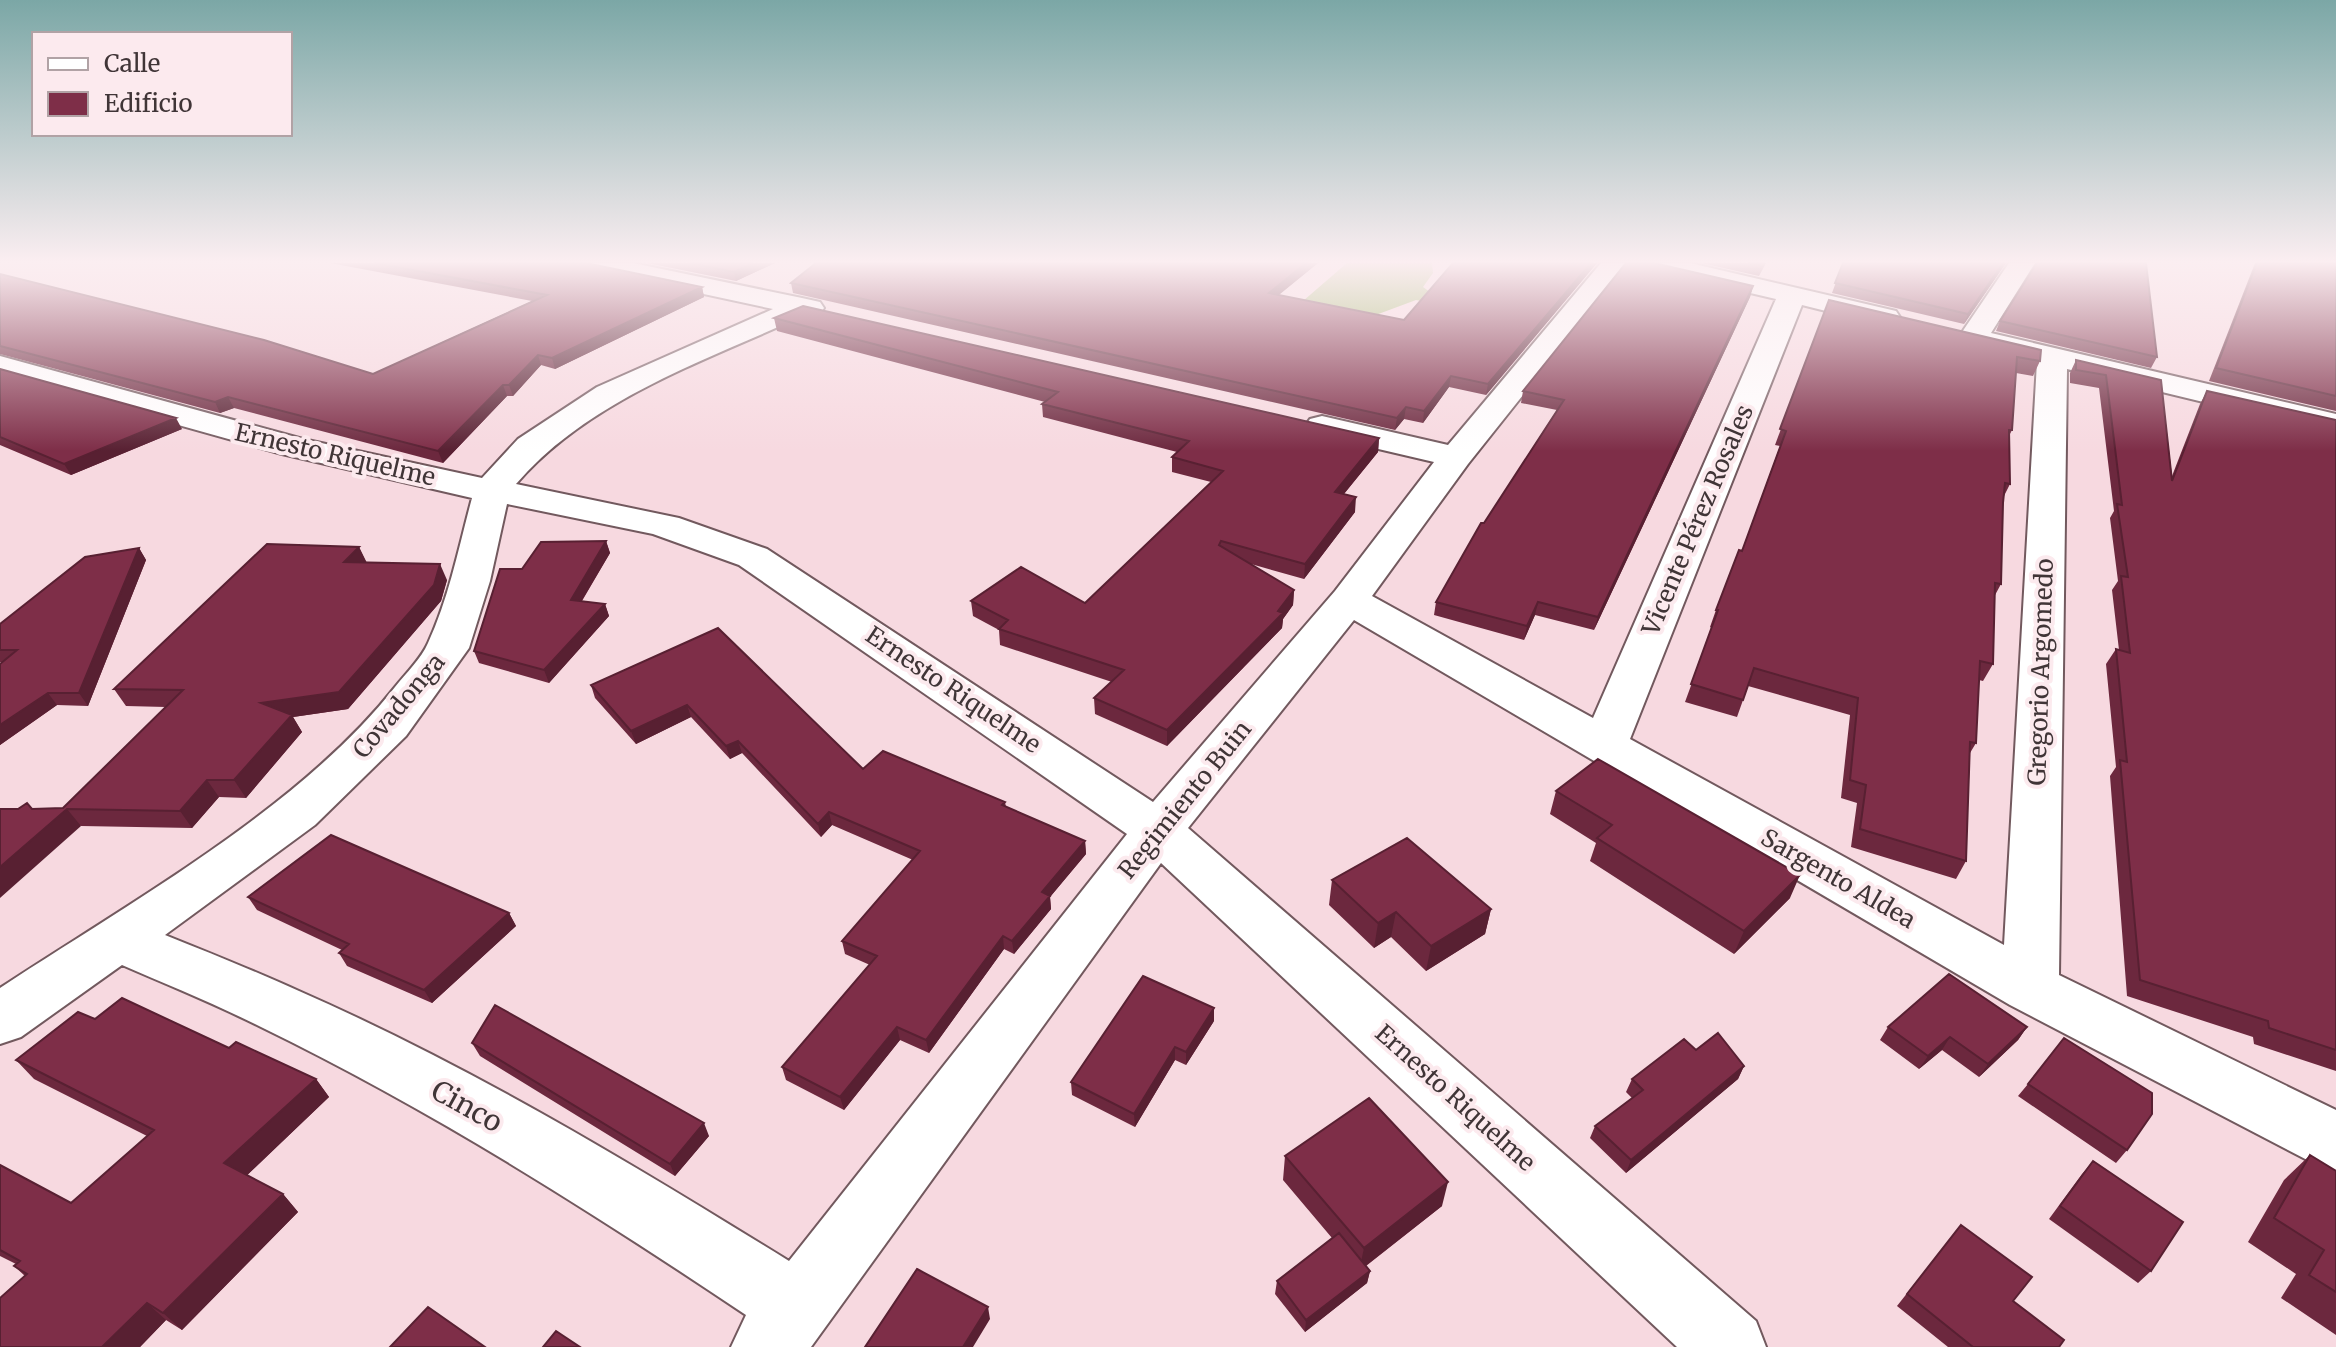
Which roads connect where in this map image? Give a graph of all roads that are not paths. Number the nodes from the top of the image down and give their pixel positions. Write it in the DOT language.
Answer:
graph roads {
  1 [pos="758,326"];
  2 [pos="1563,326"];
  3 [pos="1779,326"];
  4 [pos="1981,326"];
  5 [pos="1943,331"];
  6 [pos="1973,338"];
  7 [pos="2052,357"];
  8 [pos="0,365"];
  9 [pos="1293,419"];
  10 [pos="2336,424"];
  11 [pos="1456,457"];
  12 [pos="492,489"];
  13 [pos="1349,600"];
  14 [pos="1604,746"];
  15 [pos="1158,830"];
  16 [pos="118,939"];
  17 [pos="2030,988"];
  18 [pos="0,1019"];
  19 [pos="2336,1142"];
  20 [pos="782,1327"];
  21 [pos="1730,1347"];
  1 -- 12 [label="street, Covadonga"];
  2 -- 11 [label="street, Regimiento Buin"];
  3 -- 14 [label="street, Vicente Pérez Rosales"];
  4 -- 6 [label="street"];
  5 -- 6 [label="street"];
  6 -- 7 [label="street"];
  7 -- 10 [label="street"];
  7 -- 17 [label="street, Gregorio Argomedo"];
  8 -- 12 [label="street, Ernesto Riquelme"];
  9 -- 11 [label="street"];
  11 -- 13 [label="street, Regimiento Buin"];
  12 -- 15 [label="street, Ernesto Riquelme"];
  12 -- 16 [label="street, Covadonga"];
  13 -- 14 [label="street, Sargento Aldea"];
  13 -- 15 [label="street, Regimiento Buin"];
  14 -- 17 [label="street, Sargento Aldea"];
  15 -- 20 [label="street, Regimiento Buin"];
  15 -- 21 [label="street, Ernesto Riquelme"];
  16 -- 18 [label="street, Covadonga"];
  16 -- 20 [label="street, Cinco"];
  17 -- 19 [label="street, Sargento Aldea"];
}
